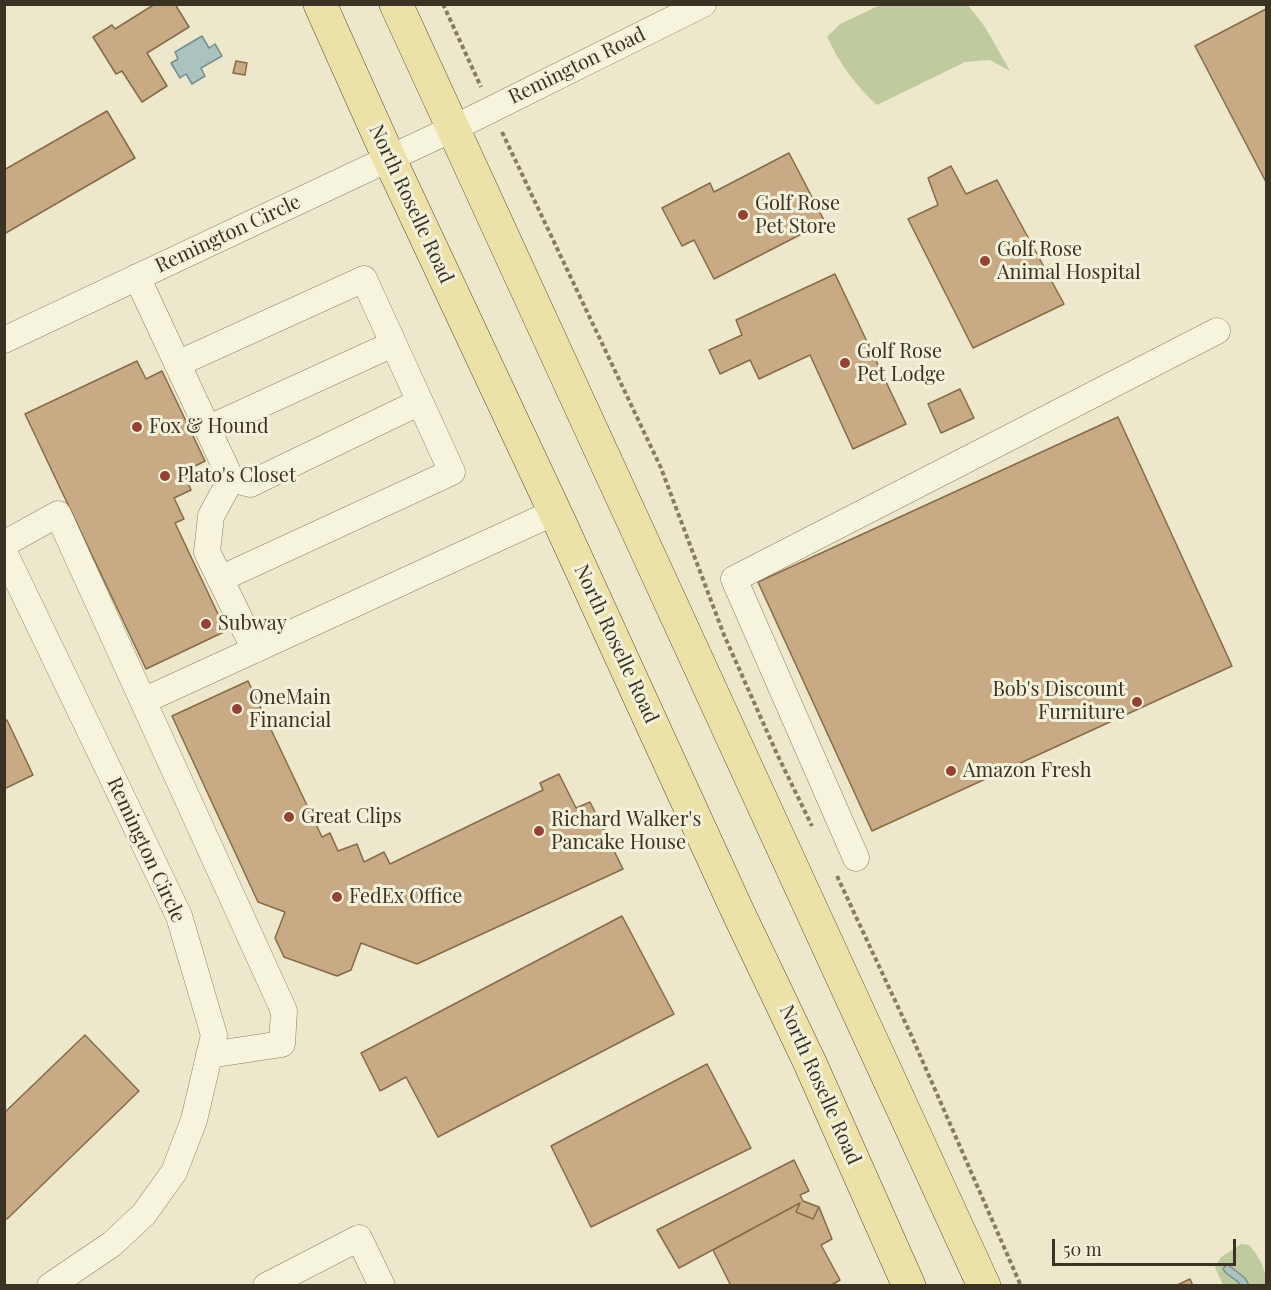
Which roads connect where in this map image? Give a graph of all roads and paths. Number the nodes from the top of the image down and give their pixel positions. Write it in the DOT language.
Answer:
graph roads {
  1 [pos="320,4"];
  2 [pos="396,4"];
  3 [pos="443,4"];
  4 [pos="703,4"];
  5 [pos="472,66"];
  6 [pos="452,129"];
  7 [pos="389,158"];
  8 [pos="136,278"];
  9 [pos="1217,331"];
  10 [pos="4,340"];
  11 [pos="393,344"];
  12 [pos="177,364"];
  13 [pos="420,402"];
  14 [pos="207,429"];
  15 [pos="231,479"];
  16 [pos="555,512"];
  17 [pos="4,544"];
  18 [pos="4,552"];
  19 [pos="220,579"];
  20 [pos="255,650"];
  21 [pos="143,701"];
  22 [pos="856,858"];
  23 [pos="209,1055"];
  24 [pos="274,1284"];
  25 [pos="50,1286"];
  26 [pos="382,1286"];
  27 [pos="909,1286"];
  28 [pos="984,1286"];
  1 -- 7 [label="main road, North Roselle Road"];
  2 -- 6 [label="main road"];
  3 -- 5 [label="path"];
  4 -- 6 [label="street, Remington Road"];
  6 -- 7 [label="street, Remington Circle"];
  6 -- 28 [label="main road"];
  7 -- 8 [label="street, Remington Circle"];
  7 -- 16 [label="main road, North Roselle Road"];
  8 -- 10 [label="street, Remington Circle"];
  8 -- 12 [label="street"];
  9 -- 22 [label="street"];
  11 -- 12 [label="street"];
  11 -- 13 [label="street"];
  11 -- 14 [label="street"];
  12 -- 14 [label="street"];
  13 -- 15 [label="street"];
  13 -- 19 [label="street"];
  14 -- 15 [label="street"];
  15 -- 19 [label="street"];
  16 -- 20 [label="street"];
  16 -- 27 [label="main road, North Roselle Road"];
  17 -- 21 [label="street"];
  18 -- 23 [label="street, Remington Circle"];
  19 -- 20 [label="street"];
  20 -- 21 [label="street"];
  21 -- 23 [label="street"];
  23 -- 25 [label="street, Remington Circle"];
  24 -- 26 [label="street"];
}
